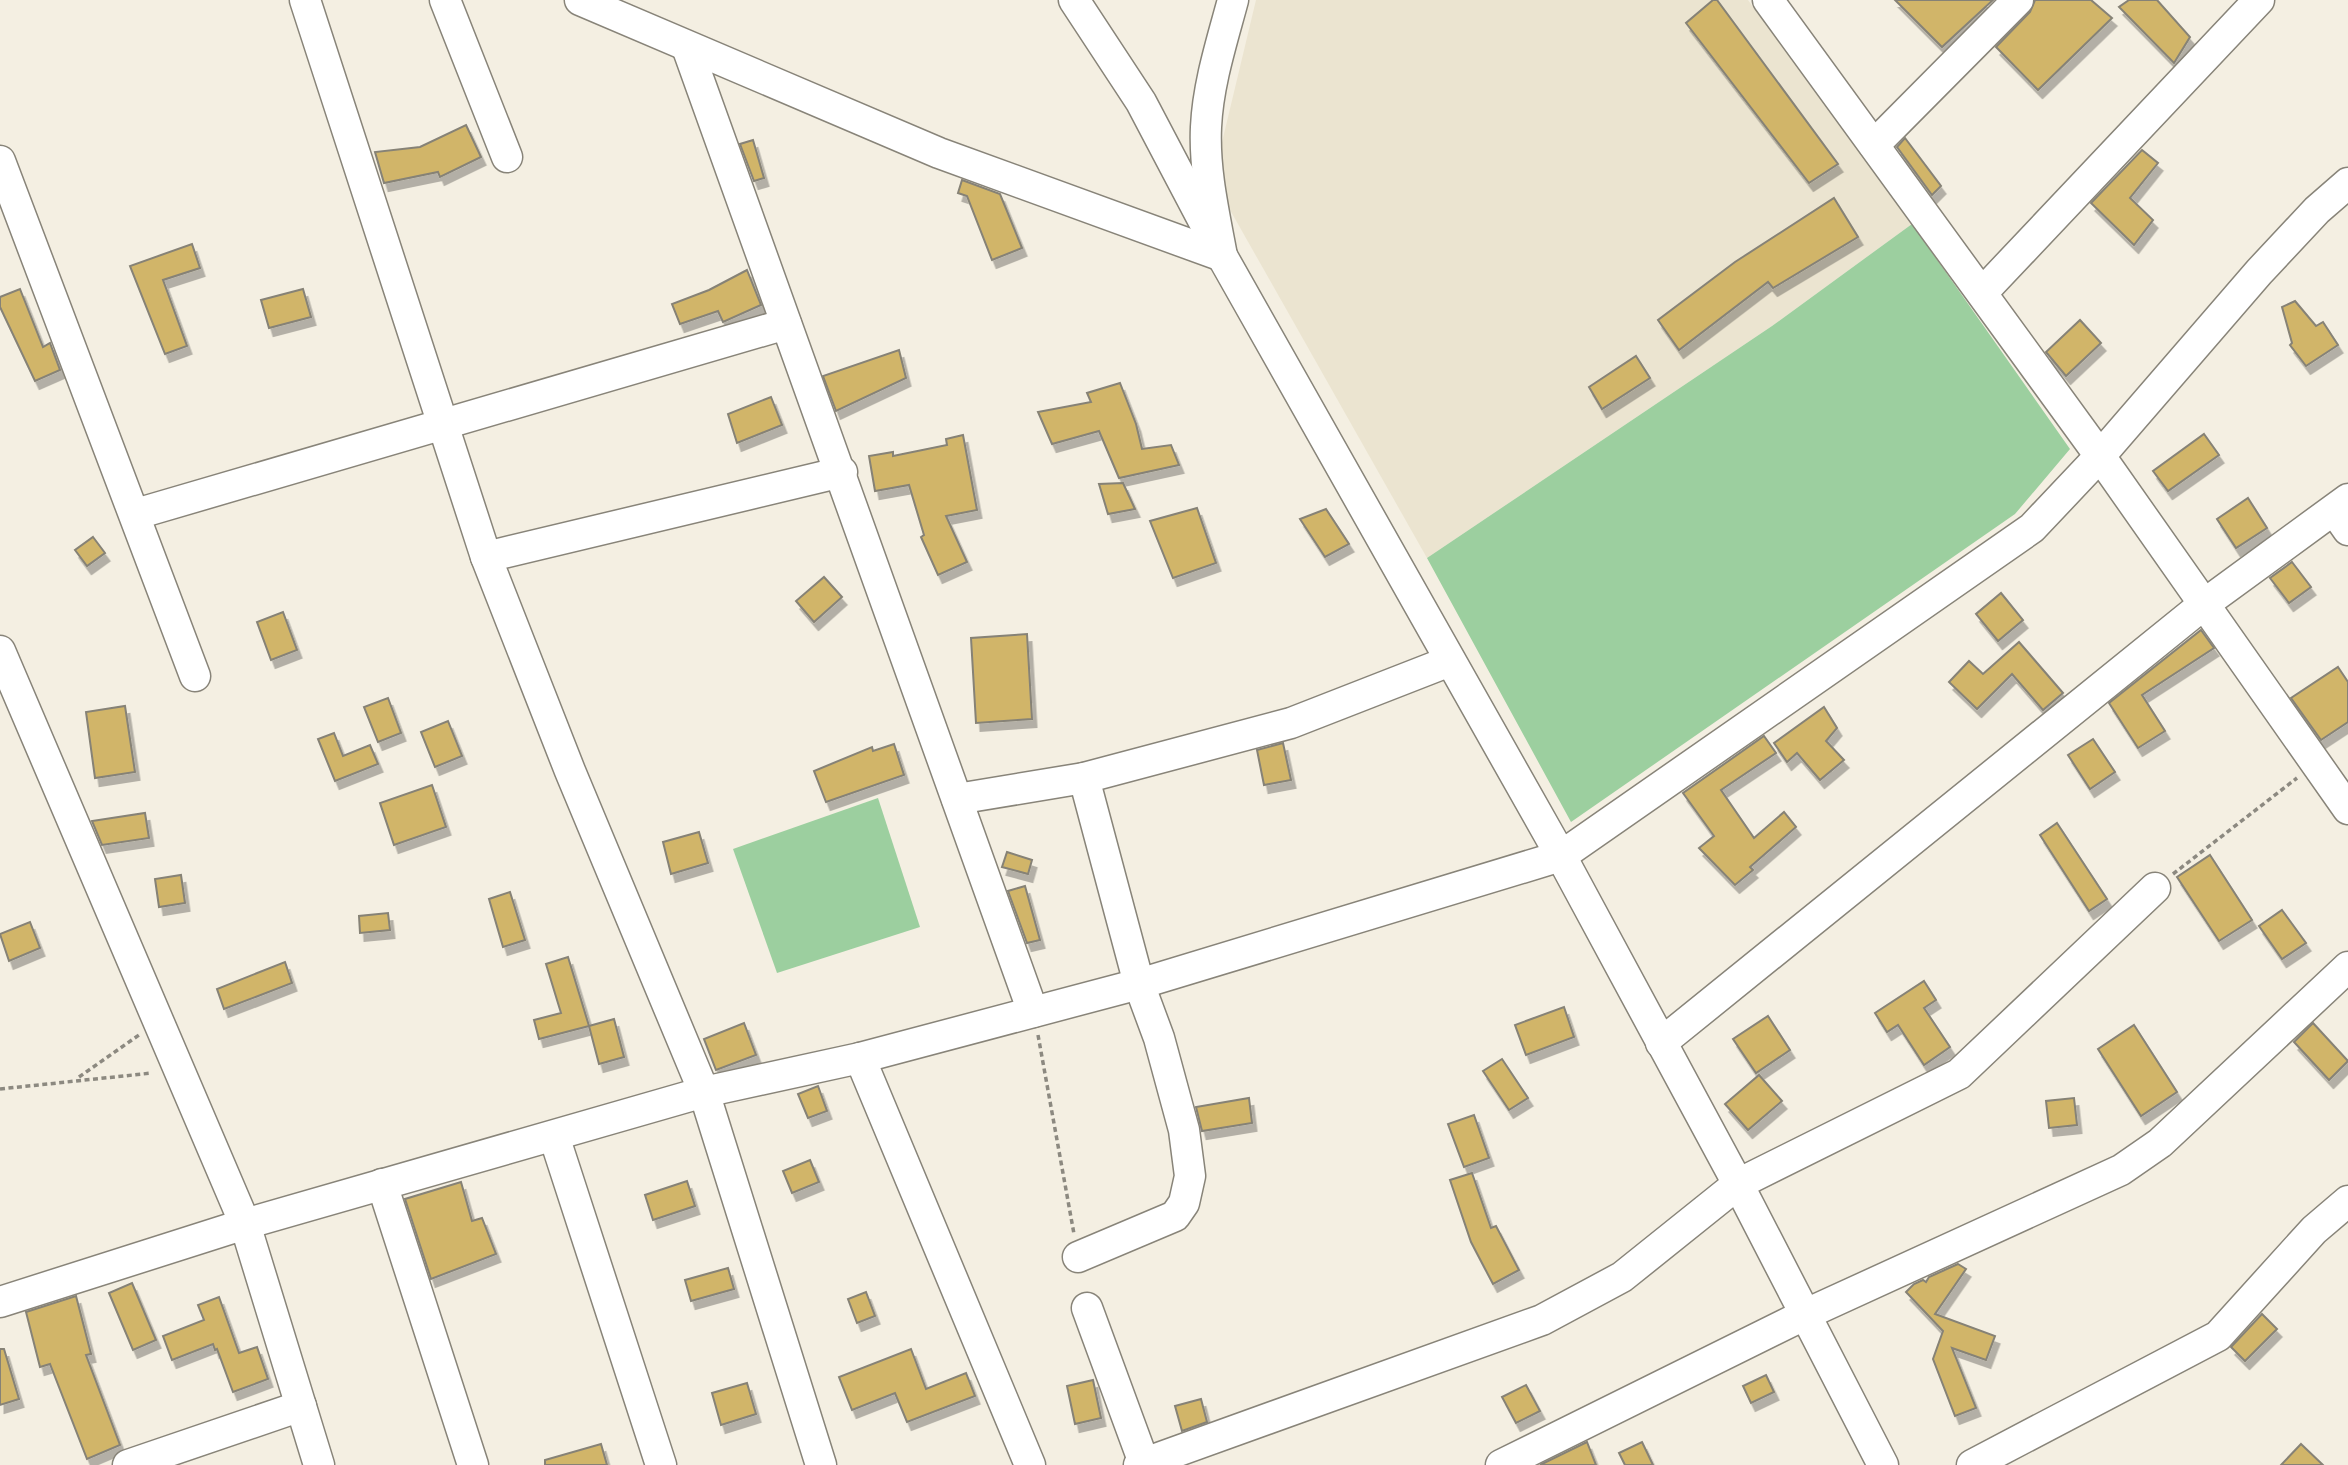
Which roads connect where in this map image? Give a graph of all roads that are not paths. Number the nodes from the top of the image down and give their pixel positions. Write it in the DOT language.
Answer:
graph roads {
  1 [pos="305,0"];
  2 [pos="445,0"];
  3 [pos="580,0"];
  4 [pos="1074,0"];
  5 [pos="1233,0"];
  6 [pos="1768,0"];
  7 [pos="2018,0"];
  8 [pos="2259,0"];
  9 [pos="687,47"];
  10 [pos="1874,145"];
  11 [pos="507,157"];
  12 [pos="0,161"];
  13 [pos="2348,183"];
  14 [pos="1222,256"];
  15 [pos="1982,293"];
  16 [pos="786,324"];
  17 [pos="442,424"];
  18 [pos="2100,456"];
  19 [pos="842,472"];
  20 [pos="2343,513"];
  21 [pos="136,514"];
  22 [pos="486,557"];
  23 [pos="2203,605"];
  24 [pos="0,651"];
  25 [pos="1450,661"];
  26 [pos="195,676"];
  27 [pos="1084,778"];
  28 [pos="957,799"];
  29 [pos="2348,809"];
  30 [pos="1561,856"];
  31 [pos="2155,888"];
  32 [pos="2348,967"];
  33 [pos="1139,984"];
  34 [pos="1033,1012"];
  35 [pos="1661,1043"];
  36 [pos="860,1058"];
  37 [pos="704,1092"];
  38 [pos="554,1136"];
  39 [pos="382,1184"];
  40 [pos="1738,1184"];
  41 [pos="2348,1201"];
  42 [pos="245,1224"];
  43 [pos="1078,1257"];
  44 [pos="0,1302"];
  45 [pos="1087,1308"];
  46 [pos="1804,1315"];
  47 [pos="301,1406"];
  48 [pos="1142,1464"];
  49 [pos="128,1465"];
  50 [pos="319,1465"];
  51 [pos="473,1465"];
  52 [pos="660,1465"];
  53 [pos="821,1465"];
  54 [pos="1030,1465"];
  55 [pos="1502,1465"];
  56 [pos="1883,1465"];
  57 [pos="1972,1465"];
  1 -- 17 [label="street"];
  2 -- 11 [label="street"];
  3 -- 9 [label="street"];
  4 -- 14 [label="street"];
  5 -- 14 [label="street"];
  6 -- 10 [label="street"];
  7 -- 10 [label="street"];
  8 -- 15 [label="street"];
  9 -- 14 [label="street"];
  9 -- 16 [label="street"];
  10 -- 15 [label="street"];
  12 -- 21 [label="street"];
  13 -- 18 [label="street"];
  14 -- 25 [label="street"];
  15 -- 18 [label="street"];
  16 -- 17 [label="street"];
  16 -- 19 [label="street"];
  17 -- 21 [label="street"];
  17 -- 22 [label="street"];
  18 -- 23 [label="street"];
  18 -- 30 [label="street"];
  19 -- 22 [label="street"];
  19 -- 28 [label="street"];
  20 -- 23 [label="street"];
  21 -- 26 [label="street"];
  22 -- 37 [label="street"];
  23 -- 29 [label="street"];
  23 -- 35 [label="street"];
  24 -- 42 [label="street"];
  25 -- 27 [label="street"];
  25 -- 30 [label="street"];
  27 -- 28 [label="street"];
  27 -- 33 [label="street"];
  28 -- 34 [label="street"];
  30 -- 33 [label="street"];
  30 -- 35 [label="street"];
  31 -- 40 [label="street"];
  32 -- 46 [label="street"];
  33 -- 34 [label="street"];
  33 -- 43 [label="street"];
  34 -- 36 [label="street"];
  35 -- 40 [label="street"];
  36 -- 37 [label="street"];
  36 -- 54 [label="street"];
  37 -- 38 [label="street"];
  37 -- 53 [label="street"];
  38 -- 39 [label="street"];
  38 -- 52 [label="street"];
  39 -- 42 [label="street"];
  39 -- 51 [label="street"];
  40 -- 46 [label="street"];
  40 -- 48 [label="street"];
  41 -- 57 [label="street"];
  42 -- 44 [label="street"];
  42 -- 47 [label="street"];
  45 -- 48 [label="street"];
  46 -- 55 [label="street"];
  46 -- 56 [label="street"];
  47 -- 49 [label="street"];
  47 -- 50 [label="street"];
}
